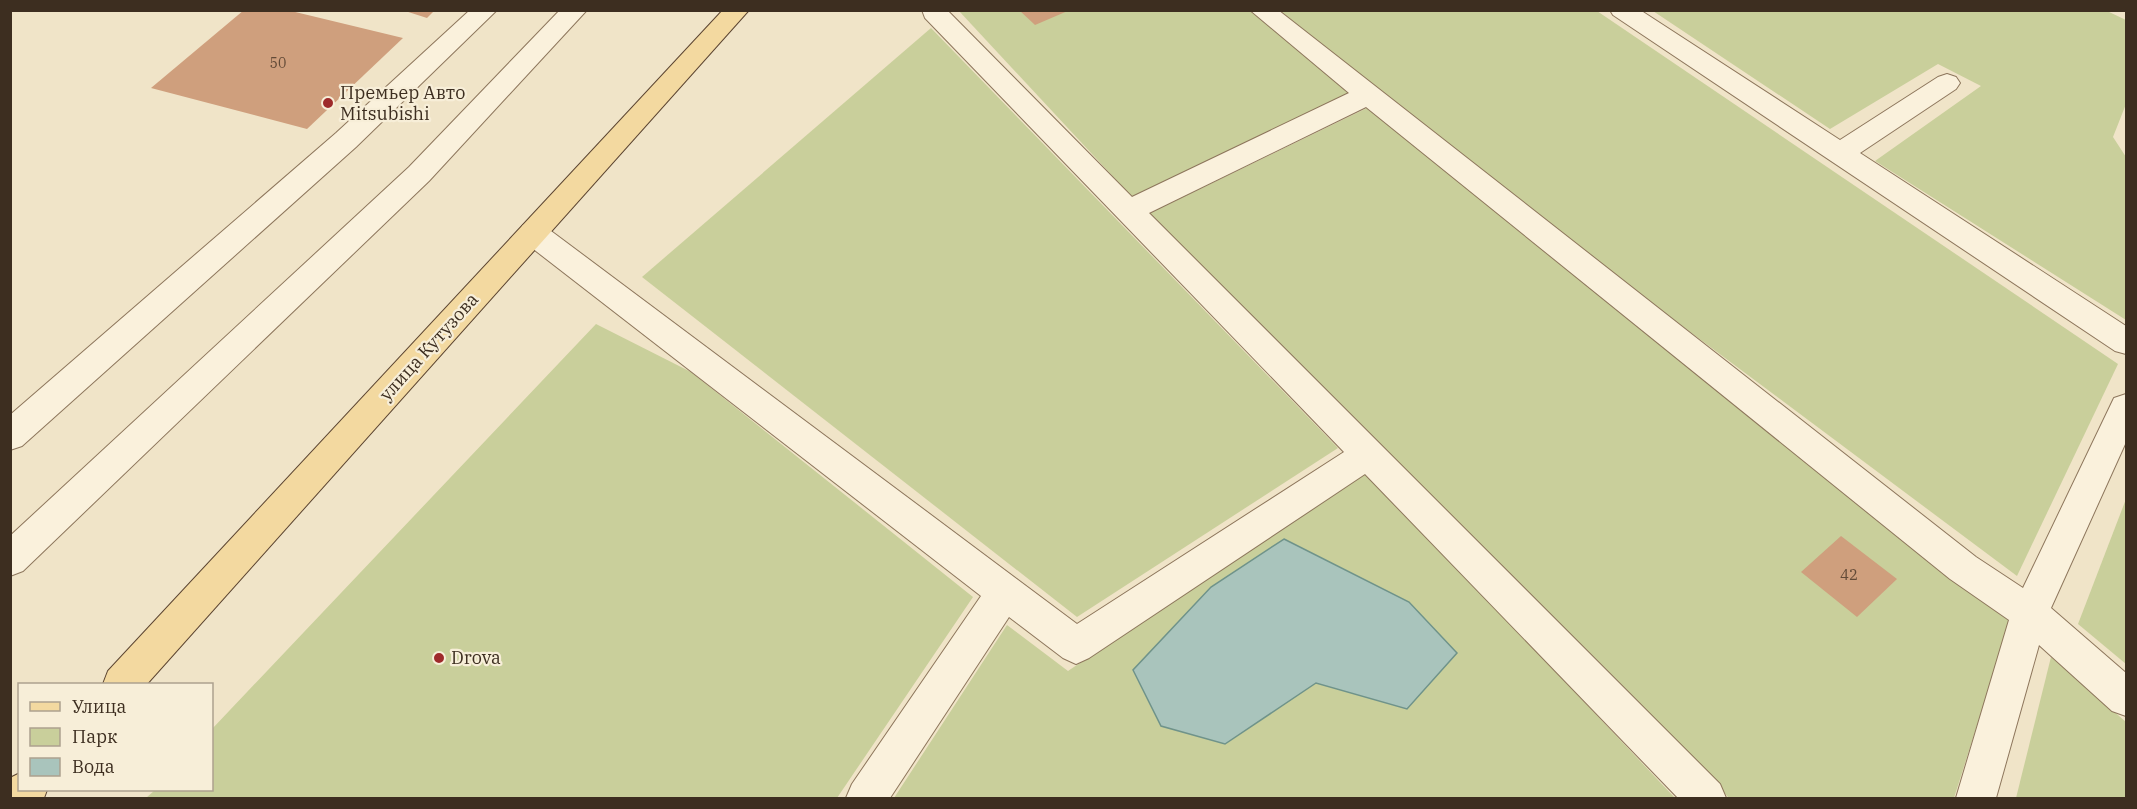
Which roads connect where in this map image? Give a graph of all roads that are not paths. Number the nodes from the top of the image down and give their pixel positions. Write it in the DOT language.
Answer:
graph roads {
  1 [pos="485,10"];
  2 [pos="575,10"];
  3 [pos="737,10"];
  4 [pos="935,10"];
  5 [pos="1262,10"];
  6 [pos="1622,10"];
  7 [pos="1947,83"];
  8 [pos="1368,95"];
  9 [pos="1840,153"];
  10 [pos="1128,211"];
  11 [pos="533,233"];
  12 [pos="2127,342"];
  13 [pos="2127,407"];
  14 [pos="10,436"];
  15 [pos="1368,454"];
  16 [pos="10,560"];
  17 [pos="1004,592"];
  18 [pos="2030,613"];
  19 [pos="124,683"];
  20 [pos="2127,698"];
  21 [pos="866,798"];
  22 [pos="1706,798"];
  23 [pos="1976,798"];
  1 -- 14 [label="lane"];
  2 -- 16 [label="lane"];
  3 -- 11 [label="main road, улица Кутузова"];
  4 -- 10 [label="lane"];
  5 -- 8 [label="lane"];
  6 -- 9 [label="lane"];
  7 -- 9 [label="lane"];
  8 -- 10 [label="lane"];
  8 -- 18 [label="lane"];
  9 -- 12 [label="lane"];
  10 -- 15 [label="lane"];
  11 -- 17 [label="lane"];
  11 -- 19 [label="main road, улица Кутузова"];
  13 -- 18 [label="lane"];
  15 -- 17 [label="lane"];
  15 -- 22 [label="lane"];
  17 -- 21 [label="lane"];
  18 -- 20 [label="lane"];
  18 -- 23 [label="lane"];
}
